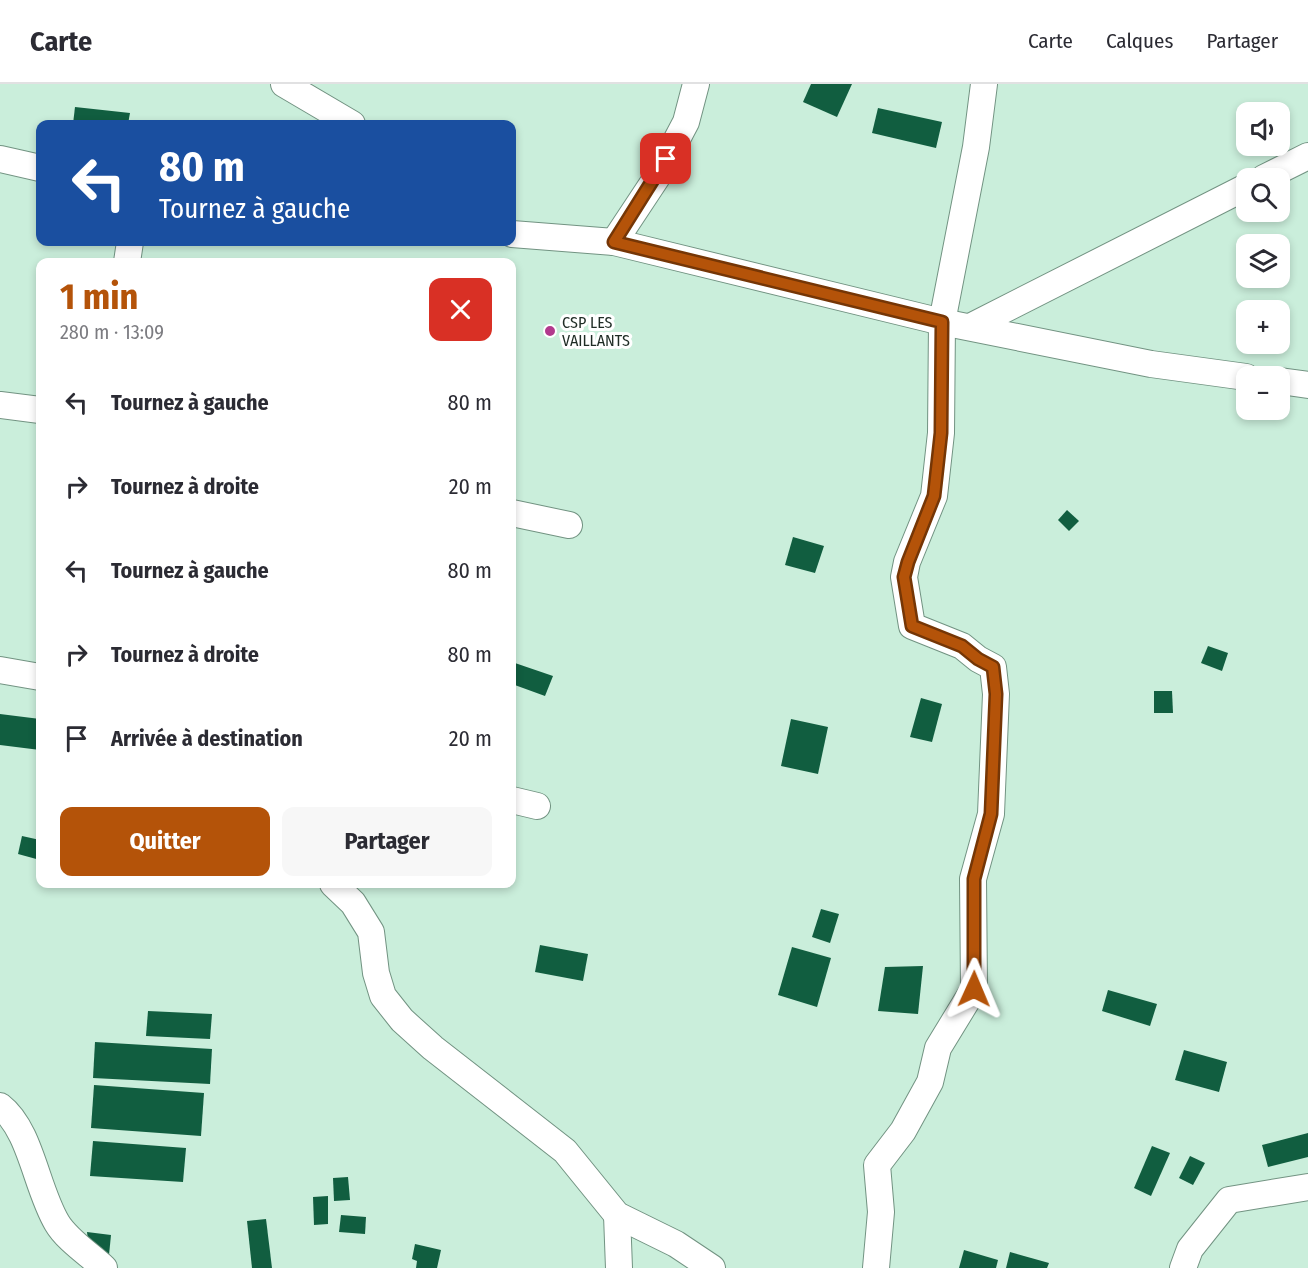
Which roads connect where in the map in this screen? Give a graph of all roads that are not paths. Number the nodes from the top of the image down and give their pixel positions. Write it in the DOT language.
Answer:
graph roads {
  1 [pos="284,84"];
  2 [pos="696,84"];
  3 [pos="984,84"];
  4 [pos="345,120"];
  5 [pos="1308,156"];
  6 [pos="0,159"];
  7 [pos="36,167"];
  8 [pos="1284,168"];
  9 [pos="1236,192"];
  10 [pos="518,231"];
  11 [pos="614,242"];
  12 [pos="942,322"];
  13 [pos="970,327"];
  14 [pos="1236,376"];
  15 [pos="1290,382"];
  16 [pos="1308,385"];
  17 [pos="0,405"];
  18 [pos="36,410"];
  19 [pos="516,514"];
  20 [pos="569,525"];
  21 [pos="0,670"];
  22 [pos="36,676"];
  23 [pos="516,801"];
  24 [pos="537,806"];
  25 [pos="337,888"];
  26 [pos="0,1106"];
  27 [pos="1308,1187"];
  28 [pos="617,1215"];
  29 [pos="104,1268"];
  30 [pos="619,1268"];
  31 [pos="712,1268"];
  32 [pos="876,1268"];
  33 [pos="1182,1268"];
  1 -- 4 [label="street"];
  2 -- 11 [label="street"];
  3 -- 12 [label="street"];
  5 -- 8 [label="street"];
  6 -- 7 [label="street"];
  9 -- 13 [label="street"];
  10 -- 11 [label="street"];
  11 -- 12 [label="street"];
  12 -- 13 [label="street"];
  12 -- 32 [label="street"];
  13 -- 14 [label="street"];
  15 -- 16 [label="street"];
  17 -- 18 [label="street"];
  19 -- 20 [label="street"];
  21 -- 22 [label="street"];
  23 -- 24 [label="street"];
  25 -- 28 [label="street"];
  26 -- 29 [label="street"];
  27 -- 33 [label="street"];
  28 -- 30 [label="street"];
  28 -- 31 [label="street"];
}
